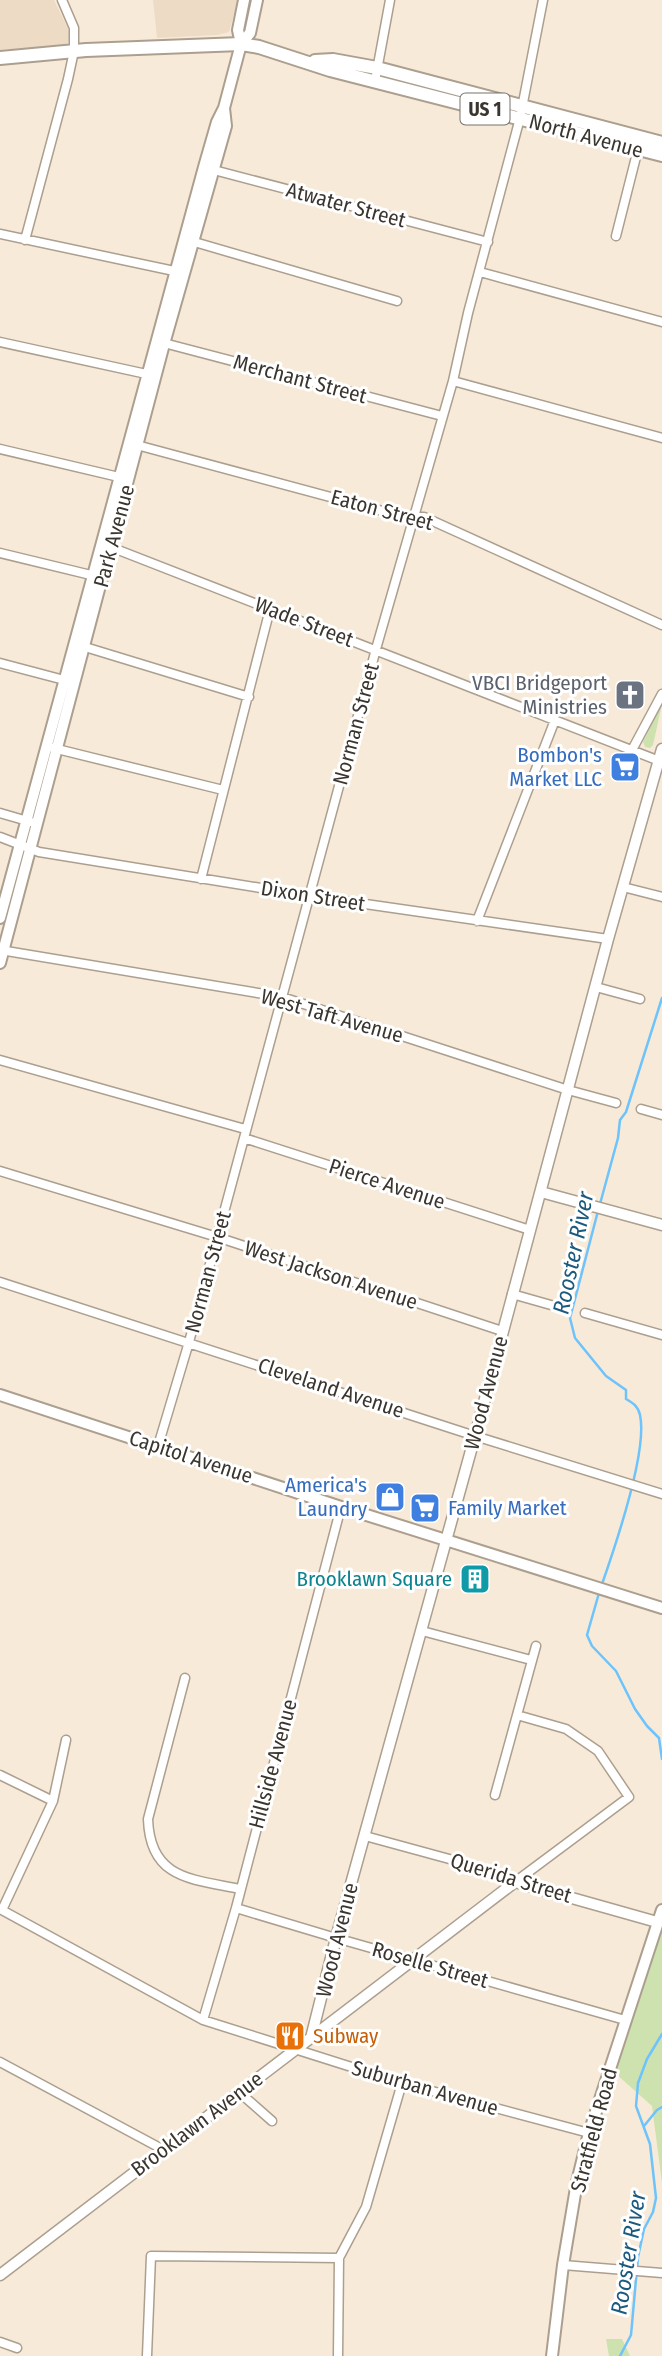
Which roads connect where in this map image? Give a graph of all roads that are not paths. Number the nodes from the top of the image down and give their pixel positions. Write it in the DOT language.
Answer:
graph roads {
  1 [pos="62,0"];
  2 [pos="244,0"];
  3 [pos="257,0"];
  4 [pos="390,0"];
  5 [pos="543,0"];
  6 [pos="242,44"];
  7 [pos="74,51"];
  8 [pos="0,58"];
  9 [pos="376,75"];
  10 [pos="521,113"];
  11 [pos="662,144"];
  12 [pos="638,149"];
  13 [pos="662,155"];
  14 [pos="208,168"];
  15 [pos="0,234"];
  16 [pos="615,236"];
  17 [pos="24,240"];
  18 [pos="189,240"];
  19 [pos="488,242"];
  20 [pos="180,272"];
  21 [pos="480,272"];
  22 [pos="397,301"];
  23 [pos="662,322"];
  24 [pos="0,342"];
  25 [pos="161,343"];
  26 [pos="152,375"];
  27 [pos="453,381"];
  28 [pos="442,416"];
  29 [pos="662,438"];
  30 [pos="134,444"];
  31 [pos="0,449"];
  32 [pos="124,478"];
  33 [pos="414,517"];
  34 [pos="106,546"];
  35 [pos="0,554"];
  36 [pos="98,577"];
  37 [pos="270,609"];
  38 [pos="662,625"];
  39 [pos="85,648"];
  40 [pos="376,649"];
  41 [pos="0,663"];
  42 [pos="69,681"];
  43 [pos="662,694"];
  44 [pos="249,697"];
  45 [pos="555,720"];
  46 [pos="52,748"];
  47 [pos="662,749"];
  48 [pos="632,750"];
  49 [pos="660,761"];
  50 [pos="223,790"];
  51 [pos="0,813"];
  52 [pos="26,821"];
  53 [pos="38,824"];
  54 [pos="0,836"];
  55 [pos="26,846"];
  56 [pos="201,879"];
  57 [pos="623,887"];
  58 [pos="310,896"];
  59 [pos="662,897"];
  60 [pos="0,918"];
  61 [pos="477,921"];
  62 [pos="608,939"];
  63 [pos="1,951"];
  64 [pos="0,963"];
  65 [pos="596,987"];
  66 [pos="282,997"];
  67 [pos="640,999"];
  68 [pos="0,1060"];
  69 [pos="568,1090"];
  70 [pos="617,1103"];
  71 [pos="641,1109"];
  72 [pos="662,1115"];
  73 [pos="244,1133"];
  74 [pos="0,1171"];
  75 [pos="541,1192"];
  76 [pos="662,1225"];
  77 [pos="530,1230"];
  78 [pos="217,1237"];
  79 [pos="0,1282"];
  80 [pos="512,1294"];
  81 [pos="558,1307"];
  82 [pos="585,1313"];
  83 [pos="502,1331"];
  84 [pos="662,1335"];
  85 [pos="189,1342"];
  86 [pos="0,1395"];
  87 [pos="475,1436"];
  88 [pos="159,1446"];
  89 [pos="662,1494"];
  90 [pos="341,1507"];
  91 [pos="446,1539"];
  92 [pos="662,1608"];
  93 [pos="422,1631"];
  94 [pos="536,1646"];
  95 [pos="531,1660"];
  96 [pos="185,1678"];
  97 [pos="517,1715"];
  98 [pos="66,1740"];
  99 [pos="0,1775"];
  100 [pos="495,1795"];
  101 [pos="53,1801"];
  102 [pos="365,1836"];
  103 [pos="515,1882"];
  104 [pos="240,1889"];
  105 [pos="236,1908"];
  106 [pos="1,1909"];
  107 [pos="662,1910"];
  108 [pos="657,1922"];
  109 [pos="336,1938"];
  110 [pos="413,1960"];
  111 [pos="202,2020"];
  112 [pos="625,2020"];
  113 [pos="311,2038"];
  114 [pos="296,2049"];
  115 [pos="0,2062"];
  116 [pos="402,2082"];
  117 [pos="239,2092"];
  118 [pos="272,2121"];
  119 [pos="589,2133"];
  120 [pos="162,2149"];
  121 [pos="339,2258"];
  122 [pos="563,2265"];
  123 [pos="662,2273"];
  124 [pos="0,2275"];
  125 [pos="0,2342"];
  126 [pos="17,2348"];
  127 [pos="147,2356"];
  128 [pos="338,2356"];
  129 [pos="552,2356"];
  1 -- 7 [label="street"];
  2 -- 6 [label="main road, Park Avenue"];
  3 -- 6 [label="main road, Park Avenue"];
  4 -- 9 [label="street"];
  5 -- 10 [label="street, Norman Street"];
  6 -- 7 [label="main road, North Avenue / US 1"];
  6 -- 9 [label="main road, North Avenue / US 1"];
  6 -- 14 [label="main road, Park Avenue"];
  7 -- 8 [label="main road, North Avenue / US 1"];
  7 -- 17 [label="street"];
  9 -- 10 [label="main road, North Avenue / US 1"];
  10 -- 11 [label="main road, North Avenue / US 1"];
  10 -- 12 [label="main road, North Avenue / US 1"];
  10 -- 19 [label="street, Norman Street"];
  12 -- 13 [label="main road, North Avenue / US 1"];
  12 -- 16 [label="street"];
  14 -- 18 [label="main road, Park Avenue"];
  14 -- 19 [label="street, Atwater Street"];
  15 -- 17 [label="street"];
  17 -- 20 [label="street"];
  18 -- 20 [label="main road, Park Avenue"];
  18 -- 22 [label="street"];
  19 -- 21 [label="street, Norman Street"];
  20 -- 25 [label="main road, Park Avenue"];
  21 -- 23 [label="street"];
  21 -- 27 [label="street, Norman Street"];
  24 -- 26 [label="street"];
  25 -- 26 [label="main road, Park Avenue"];
  25 -- 28 [label="street, Merchant Street"];
  26 -- 30 [label="main road, Park Avenue"];
  27 -- 28 [label="street, Norman Street"];
  27 -- 29 [label="street"];
  28 -- 33 [label="street, Norman Street"];
  30 -- 32 [label="main road, Park Avenue"];
  30 -- 33 [label="street, Eaton Street"];
  31 -- 32 [label="street"];
  32 -- 34 [label="main road, Park Avenue"];
  33 -- 38 [label="street, Eaton Street"];
  33 -- 40 [label="street, Norman Street"];
  34 -- 36 [label="main road, Park Avenue"];
  34 -- 37 [label="street, Wade Street"];
  35 -- 36 [label="street"];
  36 -- 39 [label="main road, Park Avenue"];
  36 -- 42 [label="main road, Park Avenue"];
  37 -- 40 [label="street, Wade Street"];
  37 -- 44 [label="street"];
  39 -- 42 [label="main road, Park Avenue"];
  39 -- 44 [label="street"];
  40 -- 45 [label="street, Wade Street"];
  40 -- 58 [label="street, Norman Street"];
  41 -- 42 [label="street"];
  42 -- 46 [label="main road, Park Avenue"];
  43 -- 48 [label="street"];
  44 -- 50 [label="street"];
  45 -- 48 [label="street, Wade Street"];
  45 -- 61 [label="street"];
  46 -- 50 [label="street"];
  46 -- 52 [label="main road, Park Avenue"];
  46 -- 53 [label="main road, Park Avenue"];
  47 -- 49 [label="street, Wood Avenue"];
  48 -- 49 [label="street, Wade Street"];
  49 -- 57 [label="street, Wood Avenue"];
  50 -- 56 [label="street"];
  51 -- 52 [label="street"];
  52 -- 53 [label="street"];
  52 -- 55 [label="main road, Park Avenue"];
  53 -- 55 [label="main road, Park Avenue"];
  54 -- 55 [label="street, Dixon Street"];
  55 -- 56 [label="street, Dixon Street"];
  55 -- 60 [label="main road, Park Avenue"];
  55 -- 63 [label="main road, Park Avenue"];
  56 -- 58 [label="street, Dixon Street"];
  57 -- 59 [label="street"];
  57 -- 62 [label="street, Wood Avenue"];
  58 -- 61 [label="street, Dixon Street"];
  58 -- 66 [label="street, Norman Street"];
  61 -- 62 [label="street, Dixon Street"];
  62 -- 65 [label="street, Wood Avenue"];
  63 -- 64 [label="main road, Park Avenue"];
  63 -- 66 [label="street, West Taft Avenue"];
  65 -- 67 [label="street"];
  65 -- 69 [label="street, Wood Avenue"];
  66 -- 69 [label="street, West Taft Avenue"];
  66 -- 73 [label="street, Norman Street"];
  68 -- 73 [label="street, Pierce Avenue"];
  69 -- 70 [label="street, West Taft Avenue"];
  69 -- 75 [label="street, Wood Avenue"];
  71 -- 72 [label="street"];
  73 -- 77 [label="street, Pierce Avenue"];
  73 -- 78 [label="street, Norman Street"];
  74 -- 78 [label="street, West Jackson Avenue"];
  75 -- 76 [label="street"];
  75 -- 77 [label="street, Wood Avenue"];
  77 -- 80 [label="street, Wood Avenue"];
  78 -- 83 [label="street, West Jackson Avenue"];
  78 -- 85 [label="street, Norman Street"];
  79 -- 85 [label="street, Cleveland Avenue"];
  80 -- 81 [label="street"];
  80 -- 83 [label="street, Wood Avenue"];
  82 -- 84 [label="street"];
  83 -- 87 [label="street, Wood Avenue"];
  85 -- 87 [label="street, Cleveland Avenue"];
  85 -- 88 [label="street, Norman Street"];
  86 -- 88 [label="main road, Capitol Avenue"];
  87 -- 89 [label="street, Cleveland Avenue"];
  87 -- 91 [label="street, Wood Avenue"];
  88 -- 90 [label="main road, Capitol Avenue"];
  90 -- 91 [label="main road, Capitol Avenue"];
  90 -- 104 [label="street, Hillside Avenue"];
  91 -- 92 [label="main road, Capitol Avenue"];
  91 -- 93 [label="street, Wood Avenue"];
  93 -- 95 [label="street"];
  93 -- 102 [label="street, Wood Avenue"];
  94 -- 95 [label="street"];
  95 -- 97 [label="street"];
  96 -- 104 [label="street"];
  97 -- 100 [label="street"];
  97 -- 103 [label="street, Brooklawn Avenue"];
  98 -- 101 [label="street"];
  99 -- 101 [label="street"];
  101 -- 106 [label="street"];
  102 -- 103 [label="street, Querida Street"];
  102 -- 109 [label="street, Wood Avenue"];
  103 -- 108 [label="street, Querida Street"];
  103 -- 110 [label="street, Brooklawn Avenue"];
  104 -- 105 [label="street, Hillside Avenue"];
  105 -- 109 [label="street, Roselle Street"];
  105 -- 111 [label="street, Hillside Avenue"];
  106 -- 111 [label="street, Suburban Avenue"];
  107 -- 108 [label="main road, Stratfield Road"];
  108 -- 112 [label="main road, Stratfield Road"];
  109 -- 110 [label="street, Roselle Street"];
  109 -- 113 [label="street, Wood Avenue"];
  110 -- 112 [label="street, Roselle Street"];
  110 -- 113 [label="street, Brooklawn Avenue"];
  111 -- 114 [label="street, Suburban Avenue"];
  112 -- 119 [label="main road, Stratfield Road"];
  113 -- 114 [label="street, Brooklawn Avenue"];
  114 -- 116 [label="street, Suburban Avenue"];
  114 -- 117 [label="street, Brooklawn Avenue"];
  115 -- 120 [label="street"];
  116 -- 119 [label="street, Suburban Avenue"];
  116 -- 121 [label="street"];
  117 -- 118 [label="street"];
  117 -- 120 [label="street, Brooklawn Avenue"];
  119 -- 122 [label="main road, Stratfield Road"];
  120 -- 124 [label="street, Brooklawn Avenue"];
  121 -- 127 [label="street"];
  121 -- 128 [label="street"];
  122 -- 123 [label="street"];
  122 -- 129 [label="main road, Stratfield Road"];
  125 -- 126 [label="street"];
}
